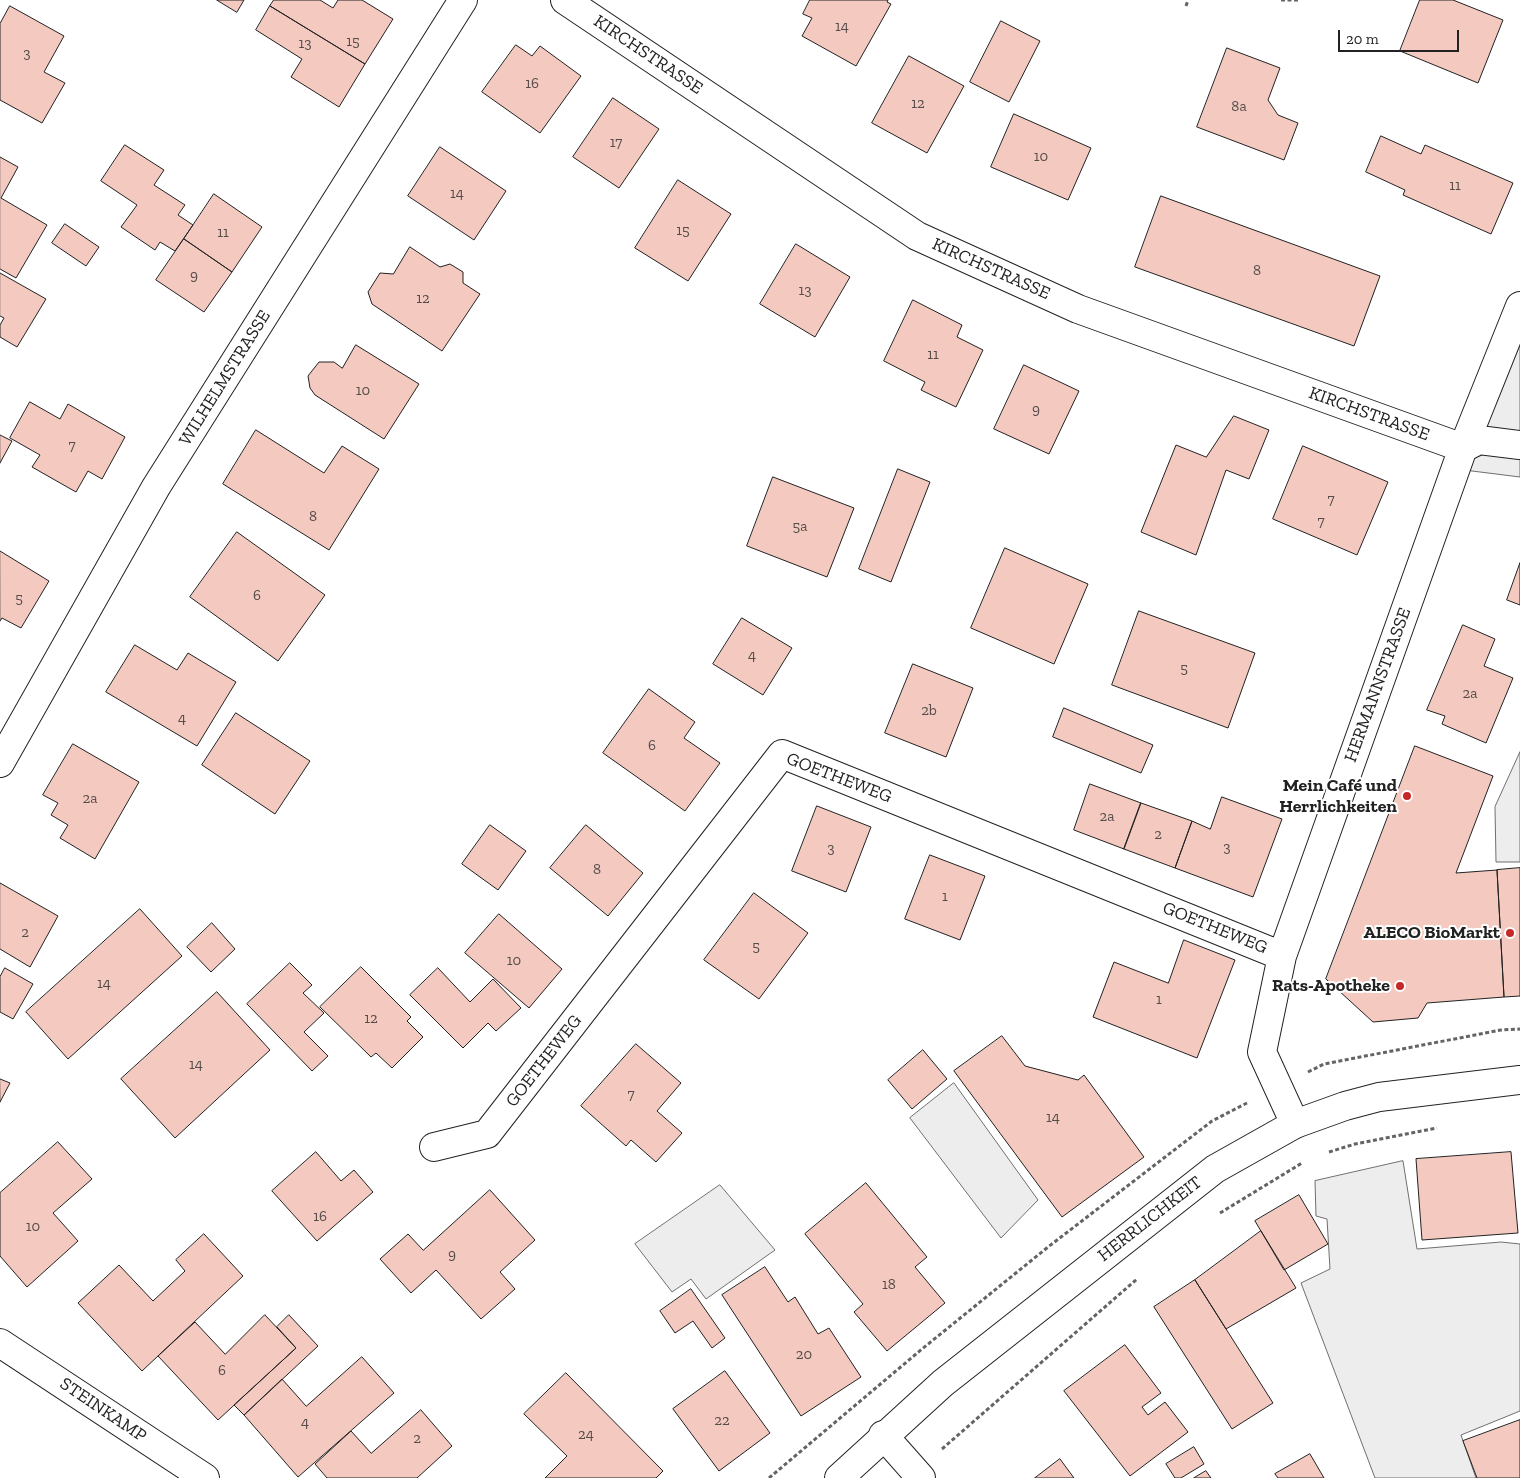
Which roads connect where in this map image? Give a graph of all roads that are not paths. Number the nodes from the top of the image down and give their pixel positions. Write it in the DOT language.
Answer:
graph roads {
  1 [pos="463,0"];
  2 [pos="565,0"];
  3 [pos="1520,306"];
  4 [pos="1520,445"];
  5 [pos="1462,448"];
  6 [pos="0,763"];
  7 [pos="1282,956"];
  8 [pos="1520,1080"];
  9 [pos="1295,1124"];
  10 [pos="434,1147"];
  11 [pos="0,1343"];
  12 [pos="883,1435"];
  13 [pos="918,1476"];
  14 [pos="205,1478"];
  15 [pos="839,1478"];
  1 -- 6 [label="street, WILHELMSTRASSE"];
  2 -- 5 [label="street, KIRCHSTRASSE"];
  3 -- 5 [label="street, HERMANNSTRASSE"];
  4 -- 5 [label="street"];
  5 -- 7 [label="street, HERMANNSTRASSE"];
  7 -- 9 [label="street, HERMANNSTRASSE"];
  7 -- 10 [label="street, GOETHEWEG"];
  8 -- 9 [label="street, HERRLICHKEIT"];
  9 -- 12 [label="street, HERRLICHKEIT"];
  11 -- 14 [label="street, STEINKAMP"];
  12 -- 13 [label="street"];
  12 -- 15 [label="street, HERRLICHKEIT"];
}
